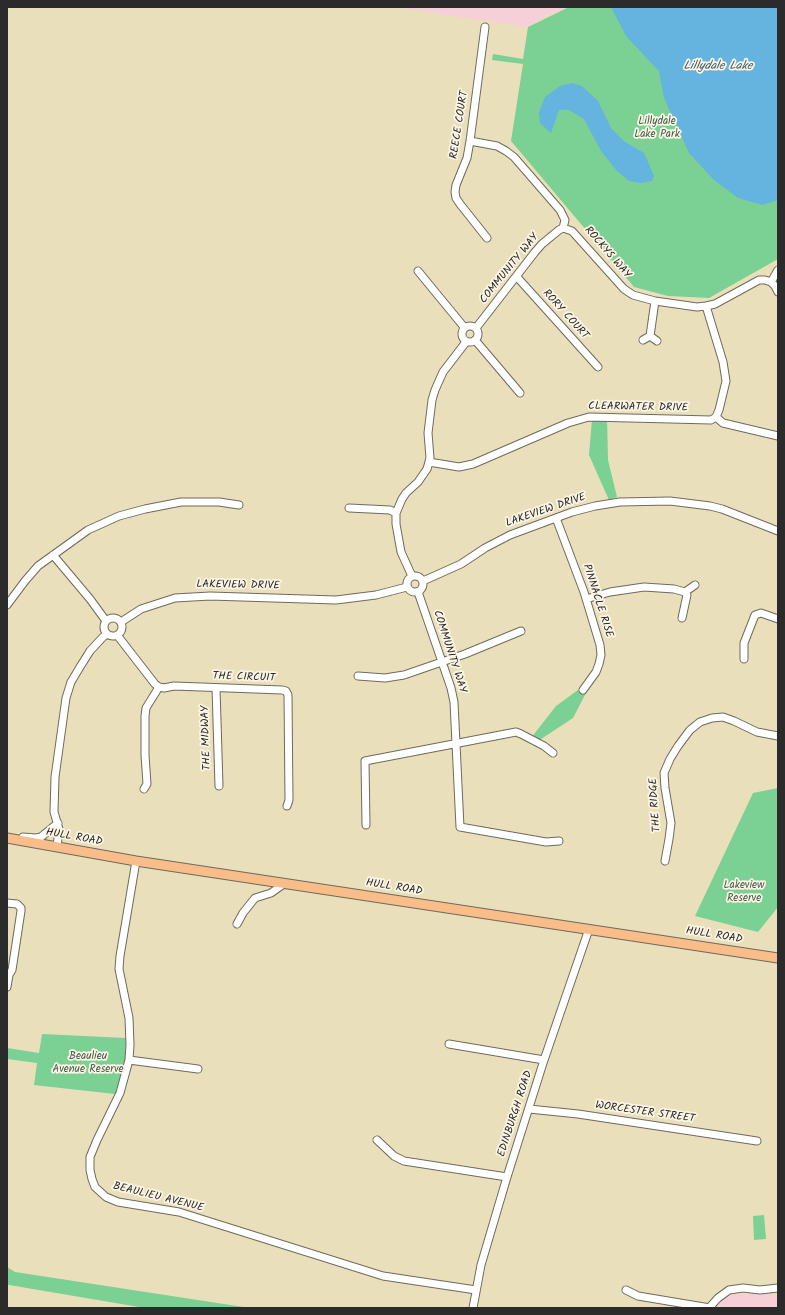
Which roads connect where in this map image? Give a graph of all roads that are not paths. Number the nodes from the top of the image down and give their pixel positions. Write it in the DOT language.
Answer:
graph roads {
  1 [pos="485,27"];
  2 [pos="470,141"];
  3 [pos="564,228"];
  4 [pos="487,238"];
  5 [pos="778,270"];
  6 [pos="418,271"];
  7 [pos="517,277"];
  8 [pos="771,282"];
  9 [pos="778,292"];
  10 [pos="655,302"];
  11 [pos="706,306"];
  12 [pos="464,327"];
  13 [pos="476,328"];
  14 [pos="650,336"];
  15 [pos="475,340"];
  16 [pos="643,340"];
  17 [pos="657,340"];
  18 [pos="466,342"];
  19 [pos="598,367"];
  20 [pos="520,393"];
  21 [pos="716,417"];
  22 [pos="778,436"];
  23 [pos="429,462"];
  24 [pos="239,505"];
  25 [pos="349,508"];
  26 [pos="396,513"];
  27 [pos="556,518"];
  28 [pos="778,531"];
  29 [pos="53,555"];
  30 [pos="412,576"];
  31 [pos="423,581"];
  32 [pos="695,585"];
  33 [pos="407,587"];
  34 [pos="418,592"];
  35 [pos="686,592"];
  36 [pos="586,599"];
  37 [pos="7,605"];
  38 [pos="682,618"];
  39 [pos="778,619"];
  40 [pos="106,621"];
  41 [pos="121,622"];
  42 [pos="522,631"];
  43 [pos="107,634"];
  44 [pos="117,635"];
  45 [pos="744,659"];
  46 [pos="442,662"];
  47 [pos="358,676"];
  48 [pos="159,687"];
  49 [pos="216,688"];
  50 [pos="583,690"];
  51 [pos="778,736"];
  52 [pos="456,743"];
  53 [pos="553,753"];
  54 [pos="219,786"];
  55 [pos="144,789"];
  56 [pos="287,806"];
  57 [pos="58,823"];
  58 [pos="366,825"];
  59 [pos="7,838"];
  60 [pos="559,841"];
  61 [pos="56,847"];
  62 [pos="136,860"];
  63 [pos="665,861"];
  64 [pos="285,884"];
  65 [pos="7,903"];
  66 [pos="237,924"];
  67 [pos="589,929"];
  68 [pos="778,958"];
  69 [pos="8,975"];
  70 [pos="7,987"];
  71 [pos="449,1044"];
  72 [pos="129,1060"];
  73 [pos="544,1060"];
  74 [pos="198,1070"];
  75 [pos="529,1109"];
  76 [pos="377,1140"];
  77 [pos="758,1141"];
  78 [pos="507,1177"];
  79 [pos="778,1288"];
  80 [pos="476,1290"];
  81 [pos="626,1290"];
  82 [pos="473,1308"];
  83 [pos="710,1308"];
  1 -- 2 [label="street, REECE COURT"];
  2 -- 3 [label="street"];
  2 -- 4 [label="street, REECE COURT"];
  3 -- 7 [label="street, COMMUNITY WAY"];
  3 -- 10 [label="street, ROCKYS WAY"];
  5 -- 8 [label="street"];
  6 -- 12 [label="street"];
  7 -- 13 [label="street, COMMUNITY WAY"];
  7 -- 19 [label="street, RORY COURT"];
  8 -- 9 [label="street"];
  8 -- 11 [label="street, ROCKYS WAY"];
  10 -- 11 [label="street, ROCKYS WAY"];
  10 -- 14 [label="street"];
  11 -- 21 [label="street"];
  12 -- 13 [label="street"];
  12 -- 18 [label="street"];
  13 -- 15 [label="street"];
  14 -- 16 [label="street"];
  14 -- 17 [label="street"];
  15 -- 18 [label="street"];
  15 -- 20 [label="street"];
  18 -- 23 [label="street"];
  21 -- 22 [label="street"];
  21 -- 23 [label="street, CLEARWATER DRIVE"];
  23 -- 26 [label="street"];
  24 -- 29 [label="street"];
  25 -- 26 [label="street"];
  26 -- 30 [label="street"];
  27 -- 28 [label="street, LAKEVIEW DRIVE"];
  27 -- 31 [label="street, LAKEVIEW DRIVE"];
  27 -- 36 [label="street, PINNACLE RISE"];
  29 -- 37 [label="street"];
  29 -- 40 [label="street"];
  30 -- 31 [label="street"];
  30 -- 33 [label="street"];
  31 -- 34 [label="street"];
  32 -- 35 [label="street"];
  33 -- 34 [label="street"];
  33 -- 41 [label="street, LAKEVIEW DRIVE"];
  34 -- 46 [label="street, COMMUNITY WAY"];
  35 -- 36 [label="street"];
  35 -- 38 [label="street"];
  36 -- 50 [label="street, PINNACLE RISE"];
  39 -- 45 [label="street"];
  40 -- 41 [label="street"];
  40 -- 43 [label="street"];
  41 -- 44 [label="street"];
  42 -- 46 [label="street"];
  43 -- 44 [label="street"];
  43 -- 57 [label="street"];
  44 -- 48 [label="street"];
  46 -- 47 [label="street"];
  46 -- 52 [label="street, COMMUNITY WAY"];
  48 -- 49 [label="street, THE CIRCUIT"];
  48 -- 55 [label="street"];
  49 -- 54 [label="street, THE MIDWAY"];
  49 -- 56 [label="street, THE CIRCUIT"];
  51 -- 63 [label="street, THE RIDGE"];
  52 -- 53 [label="street"];
  52 -- 58 [label="street"];
  52 -- 60 [label="street, COMMUNITY WAY"];
  57 -- 59 [label="street"];
  57 -- 61 [label="street"];
  59 -- 61 [label="main road, HULL ROAD"];
  61 -- 62 [label="main road, HULL ROAD"];
  62 -- 64 [label="main road, HULL ROAD"];
  62 -- 72 [label="street, BEAULIEU AVENUE"];
  64 -- 66 [label="street"];
  64 -- 67 [label="main road, HULL ROAD"];
  65 -- 69 [label="street"];
  67 -- 68 [label="main road, HULL ROAD"];
  67 -- 73 [label="street, EDINBURGH ROAD"];
  69 -- 70 [label="street"];
  71 -- 73 [label="street"];
  72 -- 74 [label="street"];
  72 -- 80 [label="street, BEAULIEU AVENUE"];
  73 -- 75 [label="street, EDINBURGH ROAD"];
  75 -- 77 [label="street, WORCESTER STREET"];
  75 -- 78 [label="street, EDINBURGH ROAD"];
  76 -- 78 [label="street"];
  78 -- 80 [label="street, EDINBURGH ROAD"];
  79 -- 83 [label="street"];
  80 -- 82 [label="street, EDINBURGH ROAD"];
  81 -- 83 [label="street"];
}
